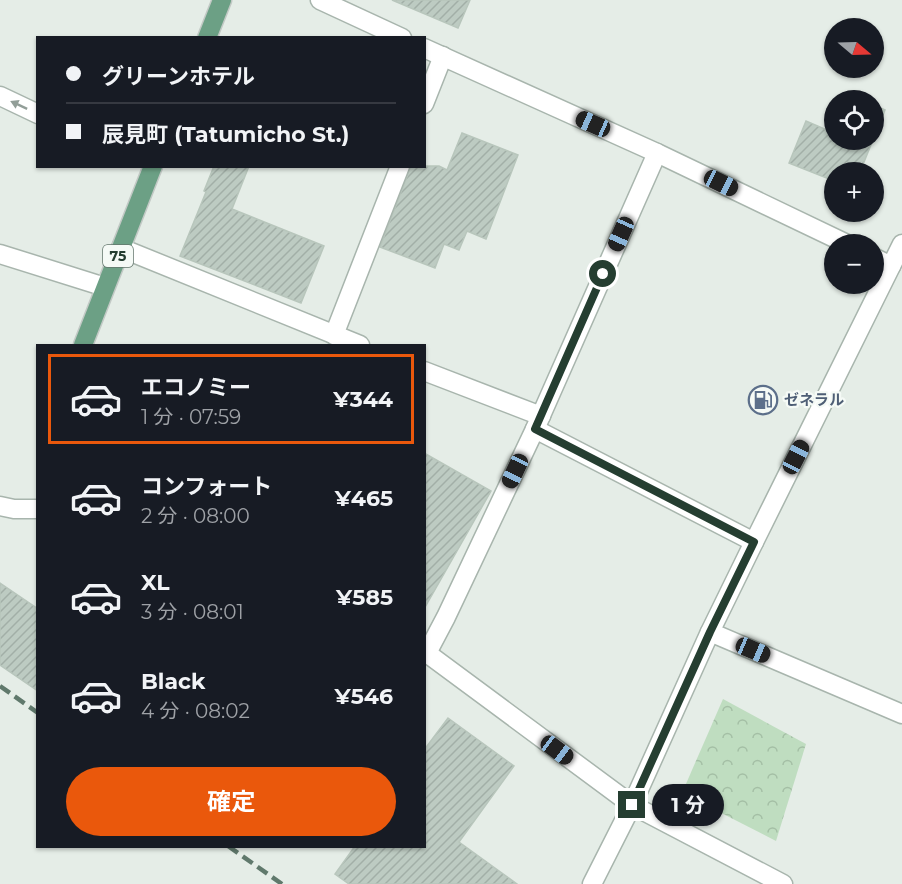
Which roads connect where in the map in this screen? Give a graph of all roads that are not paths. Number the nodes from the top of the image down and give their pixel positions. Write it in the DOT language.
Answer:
graph roads {
  1 [pos="222,0"];
  2 [pos="320,0"];
  3 [pos="208,36"];
  4 [pos="398,36"];
  5 [pos="426,49"];
  6 [pos="443,56"];
  7 [pos="0,96"];
  8 [pos="426,99"];
  9 [pos="36,113"];
  10 [pos="657,153"];
  11 [pos="151,168"];
  12 [pos="399,168"];
  13 [pos="826,234"];
  14 [pos="121,248"];
  15 [pos="0,254"];
  16 [pos="897,258"];
  17 [pos="105,287"];
  18 [pos="334,335"];
  19 [pos="83,344"];
  20 [pos="357,344"];
  21 [pos="426,371"];
  22 [pos="538,422"];
  23 [pos="0,506"];
  24 [pos="36,509"];
  25 [pos="754,542"];
  26 [pos="710,632"];
  27 [pos="426,652"];
  28 [pos="902,714"];
  29 [pos="632,805"];
  30 [pos="592,884"];
  31 [pos="783,884"];
  1 -- 3 [label="main road"];
  2 -- 4 [label="street"];
  5 -- 6 [label="street"];
  6 -- 8 [label="street"];
  6 -- 10 [label="street"];
  9 -- 7 [label="street, one-way"];
  10 -- 13 [label="street"];
  10 -- 22 [label="street"];
  11 -- 14 [label="main road, 75"];
  12 -- 18 [label="street"];
  14 -- 17 [label="main road, 75"];
  14 -- 18 [label="street"];
  15 -- 17 [label="street"];
  16 -- 25 [label="street"];
  17 -- 19 [label="main road, 75"];
  18 -- 20 [label="street"];
  21 -- 22 [label="street"];
  22 -- 25 [label="street"];
  22 -- 27 [label="street"];
  23 -- 24 [label="street"];
  25 -- 26 [label="street"];
  26 -- 28 [label="street"];
  26 -- 29 [label="street"];
  27 -- 29 [label="street"];
  29 -- 30 [label="street"];
  29 -- 31 [label="street"];
}
